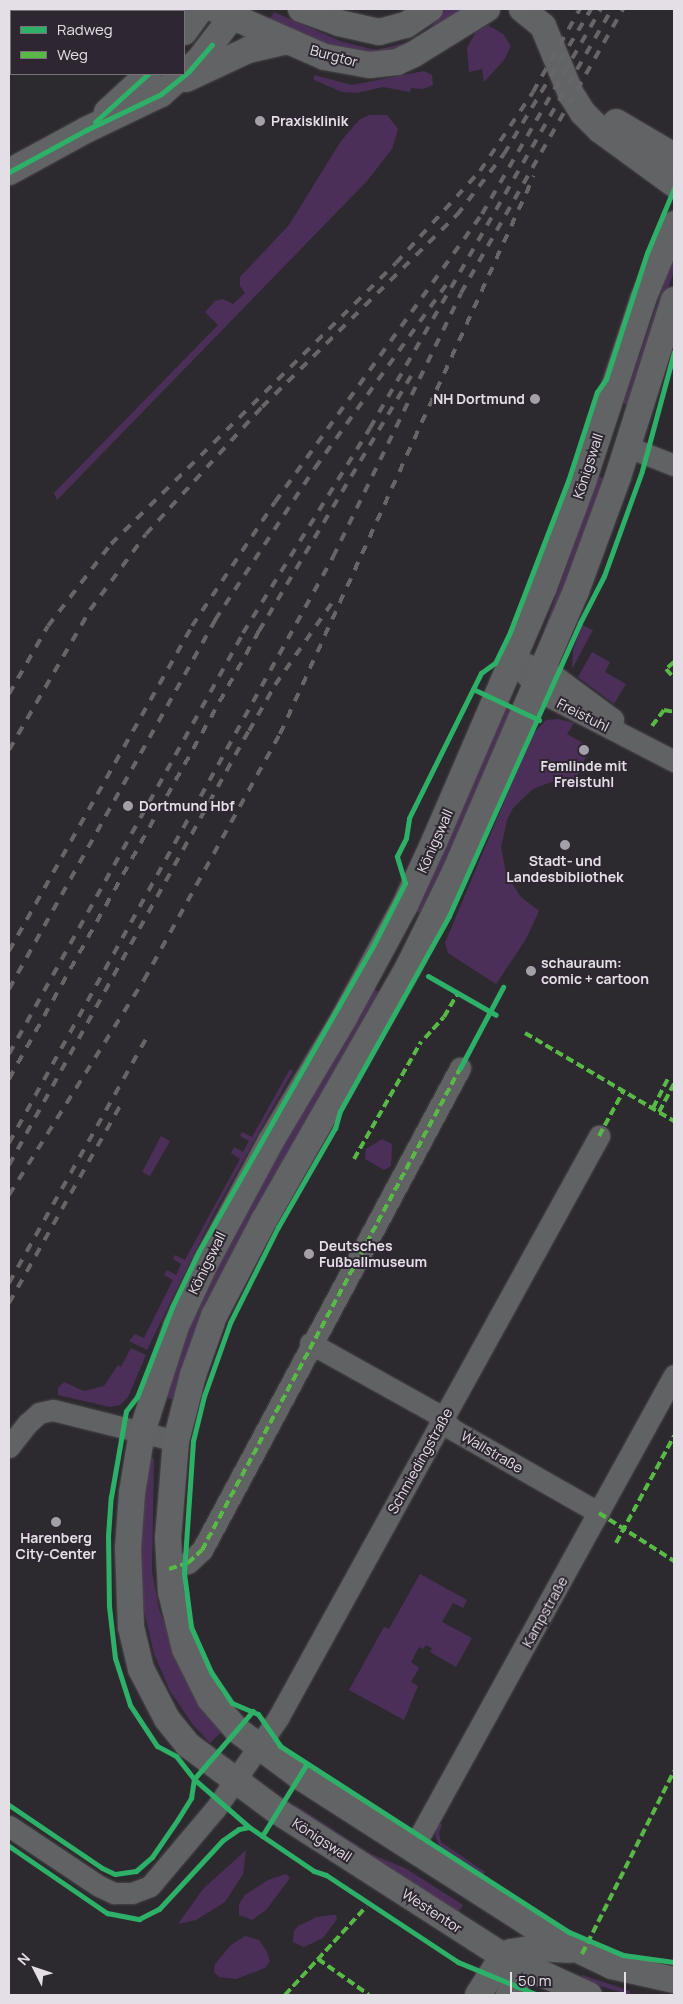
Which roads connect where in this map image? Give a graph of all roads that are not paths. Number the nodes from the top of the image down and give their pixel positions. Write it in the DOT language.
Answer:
graph roads {
  1 [pos="201,9"];
  2 [pos="430,9"];
  3 [pos="487,9"];
  4 [pos="522,9"];
  5 [pos="551,9"];
  6 [pos="310,11"];
  7 [pos="229,12"];
  8 [pos="185,31"];
  9 [pos="286,41"];
  10 [pos="185,74"];
  11 [pos="184,75"];
  12 [pos="135,79"];
  13 [pos="176,83"];
  14 [pos="86,130"];
  15 [pos="674,156"];
  16 [pos="9,172"];
  17 [pos="674,184"];
  18 [pos="674,224"];
  19 [pos="672,313"];
  20 [pos="606,410"];
  21 [pos="628,447"];
  22 [pos="674,465"];
  23 [pos="514,660"];
  24 [pos="539,678"];
  25 [pos="674,761"];
  26 [pos="460,1068"];
  27 [pos="599,1136"];
  28 [pos="310,1343"];
  29 [pos="674,1375"];
  30 [pos="443,1420"];
  31 [pos="142,1432"];
  32 [pos="176,1440"];
  33 [pos="9,1447"];
  34 [pos="599,1513"];
  35 [pos="169,1569"];
  36 [pos="258,1748"];
  37 [pos="235,1782"];
  38 [pos="9,1826"];
  39 [pos="413,1848"];
  40 [pos="361,1865"];
  41 [pos="521,1918"];
  42 [pos="574,1949"];
  43 [pos="518,1957"];
  44 [pos="674,1980"];
  45 [pos="577,1991"];
  46 [pos="478,1995"];
  47 [pos="509,1995"];
  1 -- 8 [label="main road"];
  2 -- 6 [label="main road"];
  3 -- 9 [label="main road, Burgtor"];
  4 -- 17 [label="main road"];
  5 -- 15 [label="main road"];
  7 -- 9 [label="main road, Burgtor"];
  7 -- 10 [label="main road"];
  9 -- 13 [label="main road"];
  11 -- 13 [label="main road"];
  12 -- 14 [label="main road"];
  13 -- 14 [label="main road"];
  14 -- 16 [label="main road"];
  18 -- 20 [label="main road, Königswall"];
  19 -- 21 [label="main road"];
  20 -- 21 [label="main road"];
  20 -- 23 [label="main road, Königswall"];
  21 -- 22 [label="street"];
  21 -- 24 [label="main road"];
  23 -- 24 [label="street, Freistuhl"];
  23 -- 31 [label="main road, Königswall"];
  24 -- 25 [label="street, Freistuhl"];
  24 -- 32 [label="main road"];
  26 -- 28 [label="street"];
  27 -- 30 [label="street, Schmiedingstraße"];
  28 -- 30 [label="street, Wallstraße"];
  28 -- 35 [label="street"];
  29 -- 34 [label="street, Kampstraße"];
  30 -- 34 [label="street, Wallstraße"];
  30 -- 36 [label="street, Schmiedingstraße"];
  31 -- 32 [label="street"];
  31 -- 33 [label="street"];
  31 -- 37 [label="main road, Königswall"];
  32 -- 35 [label="main road"];
  34 -- 39 [label="street, Kampstraße"];
  35 -- 36 [label="main road"];
  36 -- 37 [label="street, Schmiedingstraße"];
  36 -- 39 [label="main road"];
  37 -- 38 [label="street, Schmiedingstraße"];
  37 -- 40 [label="main road, Königswall"];
  39 -- 41 [label="main road"];
  40 -- 43 [label="main road, Westentor"];
  41 -- 42 [label="main road"];
  41 -- 43 [label="main road"];
  42 -- 43 [label="main road"];
  42 -- 44 [label="main road"];
  43 -- 45 [label="main road, Westentor"];
  43 -- 46 [label="main road"];
  43 -- 47 [label="main road"];
}
